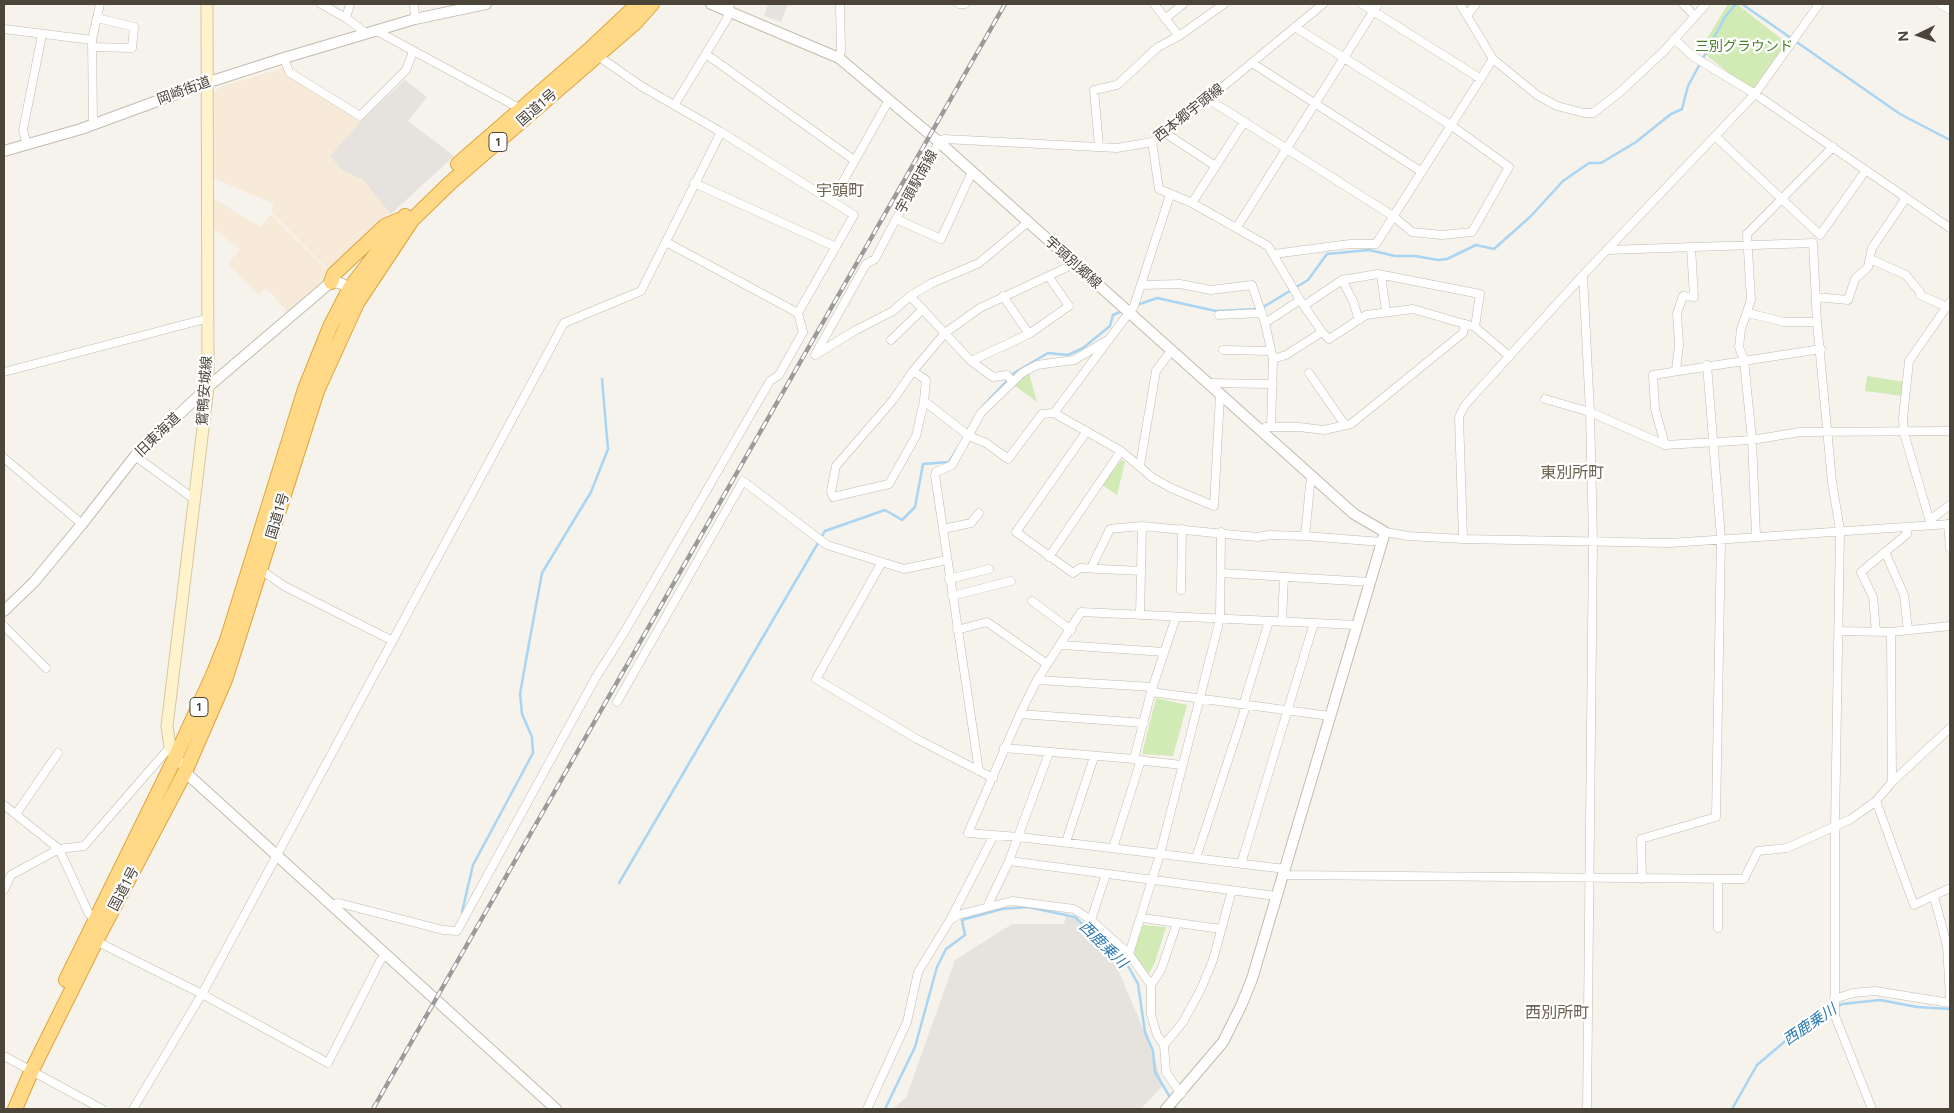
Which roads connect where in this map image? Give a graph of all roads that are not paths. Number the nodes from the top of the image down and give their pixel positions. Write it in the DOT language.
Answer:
graph roads {
  1 [pos="100,4"];
  2 [pos="207,4"];
  3 [pos="321,4"];
  4 [pos="350,4"];
  5 [pos="414,4"];
  6 [pos="486,4"];
  7 [pos="638,4"];
  8 [pos="652,4"];
  9 [pos="711,4"];
  10 [pos="840,4"];
  11 [pos="959,4"];
  12 [pos="965,4"];
  13 [pos="1154,4"];
  14 [pos="1183,4"];
  15 [pos="1224,4"];
  16 [pos="1323,4"];
  17 [pos="1362,4"];
  18 [pos="1378,4"];
  19 [pos="1460,4"];
  20 [pos="1476,4"];
  21 [pos="1683,4"];
  22 [pos="1706,4"];
  23 [pos="1819,4"];
  24 [pos="1940,4"];
  25 [pos="729,7"];
  26 [pos="1950,10"];
  27 [pos="1373,12"];
  28 [pos="1467,16"];
  29 [pos="1695,16"];
  30 [pos="97,18"];
  31 [pos="346,18"];
  32 [pos="415,19"];
  33 [pos="1166,19"];
  34 [pos="1296,27"];
  35 [pos="4,29"];
  36 [pos="370,32"];
  37 [pos="42,35"];
  38 [pos="1179,36"];
  39 [pos="1674,39"];
  40 [pos="92,44"];
  41 [pos="413,52"];
  42 [pos="706,54"];
  43 [pos="598,56"];
  44 [pos="1345,57"];
  45 [pos="284,58"];
  46 [pos="839,58"];
  47 [pos="1493,59"];
  48 [pos="1252,62"];
  49 [pos="1481,79"];
  50 [pos="206,83"];
  51 [pos="1755,94"];
  52 [pos="1208,99"];
  53 [pos="889,100"];
  54 [pos="1314,103"];
  55 [pos="675,104"];
  56 [pos="522,108"];
  57 [pos="1244,122"];
  58 [pos="93,124"];
  59 [pos="1452,126"];
  60 [pos="721,132"];
  61 [pos="1165,133"];
  62 [pos="1715,136"];
  63 [pos="939,142"];
  64 [pos="1152,142"];
  65 [pos="27,144"];
  66 [pos="1099,146"];
  67 [pos="1287,148"];
  68 [pos="1833,148"];
  69 [pos="4,151"];
  70 [pos="854,160"];
  71 [pos="1214,166"];
  72 [pos="1866,170"];
  73 [pos="972,172"];
  74 [pos="1422,172"];
  75 [pos="694,183"];
  76 [pos="1170,195"];
  77 [pos="1906,198"];
  78 [pos="832,200"];
  79 [pos="1780,200"];
  80 [pos="1192,203"];
  81 [pos="1392,216"];
  82 [pos="403,218"];
  83 [pos="896,218"];
  84 [pos="1027,223"];
  85 [pos="1237,227"];
  86 [pos="1950,228"];
  87 [pos="1820,235"];
  88 [pos="666,242"];
  89 [pos="1814,243"];
  90 [pos="1748,246"];
  91 [pos="836,248"];
  92 [pos="1691,248"];
  93 [pos="1607,250"];
  94 [pos="1274,254"];
  95 [pos="1870,259"];
  96 [pos="1074,264"];
  97 [pos="1381,275"];
  98 [pos="1582,275"];
  99 [pos="1049,276"];
  100 [pos="1342,280"];
  101 [pos="331,282"];
  102 [pos="1142,285"];
  103 [pos="356,292"];
  104 [pos="910,296"];
  105 [pos="1003,296"];
  106 [pos="1816,297"];
  107 [pos="1302,302"];
  108 [pos="1948,304"];
  109 [pos="923,309"];
  110 [pos="1386,311"];
  111 [pos="798,313"];
  112 [pos="1262,313"];
  113 [pos="1748,313"];
  114 [pos="1128,314"];
  115 [pos="1219,315"];
  116 [pos="209,318"];
  117 [pos="1359,320"];
  118 [pos="1817,322"];
  119 [pos="1266,323"];
  120 [pos="1465,324"];
  121 [pos="1475,327"];
  122 [pos="1322,332"];
  123 [pos="945,333"];
  124 [pos="1029,334"];
  125 [pos="891,340"];
  126 [pos="1108,340"];
  127 [pos="1821,349"];
  128 [pos="1223,350"];
  129 [pos="1171,351"];
  130 [pos="1272,355"];
  131 [pos="1510,356"];
  132 [pos="1744,360"];
  133 [pos="971,361"];
  134 [pos="1707,366"];
  135 [pos="913,370"];
  136 [pos="1676,370"];
  137 [pos="4,372"];
  138 [pos="1309,373"];
  139 [pos="1010,378"];
  140 [pos="1208,383"];
  141 [pos="1273,384"];
  142 [pos="208,387"];
  143 [pos="1220,395"];
  144 [pos="1545,399"];
  145 [pos="924,401"];
  146 [pos="1590,412"];
  147 [pos="1054,413"];
  148 [pos="1345,425"];
  149 [pos="1257,427"];
  150 [pos="1271,427"];
  151 [pos="1086,431"];
  152 [pos="1829,431"];
  153 [pos="1950,431"];
  154 [pos="1904,433"];
  155 [pos="969,436"];
  156 [pos="1752,440"];
  157 [pos="1713,441"];
  158 [pos="1665,445"];
  159 [pos="1121,451"];
  160 [pos="135,456"];
  161 [pos="4,458"];
  162 [pos="1140,466"];
  163 [pos="1311,476"];
  164 [pos="194,499"];
  165 [pos="1950,505"];
  166 [pos="979,513"];
  167 [pos="1931,523"];
  168 [pos="82,524"];
  169 [pos="1949,524"];
  170 [pos="1142,526"];
  171 [pos="1906,527"];
  172 [pos="943,529"];
  173 [pos="1182,529"];
  174 [pos="1840,530"];
  175 [pos="1221,532"];
  176 [pos="1305,536"];
  177 [pos="1756,536"];
  178 [pos="1384,537"];
  179 [pos="1720,538"];
  180 [pos="1463,539"];
  181 [pos="1593,541"];
  182 [pos="1950,548"];
  183 [pos="1885,552"];
  184 [pos="1049,557"];
  185 [pos="947,560"];
  186 [pos="882,562"];
  187 [pos="1091,568"];
  188 [pos="989,569"];
  189 [pos="261,570"];
  190 [pos="1142,571"];
  191 [pos="1221,573"];
  192 [pos="1284,577"];
  193 [pos="949,579"];
  194 [pos="1011,580"];
  195 [pos="1370,582"];
  196 [pos="1182,590"];
  197 [pos="952,596"];
  198 [pos="1032,601"];
  199 [pos="4,611"];
  200 [pos="1140,615"];
  201 [pos="1176,617"];
  202 [pos="1220,619"];
  203 [pos="1269,621"];
  204 [pos="1282,622"];
  205 [pos="1314,623"];
  206 [pos="1357,625"];
  207 [pos="4,626"];
  208 [pos="1950,626"];
  209 [pos="957,630"];
  210 [pos="1071,630"];
  211 [pos="1908,630"];
  212 [pos="1839,631"];
  213 [pos="1876,632"];
  214 [pos="1891,632"];
  215 [pos="393,641"];
  216 [pos="1062,645"];
  217 [pos="1164,652"];
  218 [pos="1047,664"];
  219 [pos="46,668"];
  220 [pos="1037,680"];
  221 [pos="1152,689"];
  222 [pos="1199,699"];
  223 [pos="617,702"];
  224 [pos="1245,705"];
  225 [pos="1286,711"];
  226 [pos="1020,714"];
  227 [pos="1330,716"];
  228 [pos="1144,723"];
  229 [pos="1950,728"];
  230 [pos="1004,748"];
  231 [pos="173,752"];
  232 [pos="58,753"];
  233 [pos="1049,754"];
  234 [pos="1094,757"];
  235 [pos="1137,760"];
  236 [pos="1182,765"];
  237 [pos="978,771"];
  238 [pos="185,772"];
  239 [pos="993,778"];
  240 [pos="1892,782"];
  241 [pos="1876,801"];
  242 [pos="4,805"];
  243 [pos="16,814"];
  244 [pos="1835,827"];
  245 [pos="994,835"];
  246 [pos="1018,836"];
  247 [pos="1066,842"];
  248 [pos="1113,848"];
  249 [pos="59,849"];
  250 [pos="1160,854"];
  251 [pos="277,855"];
  252 [pos="1196,858"];
  253 [pos="1009,861"];
  254 [pos="1241,864"];
  255 [pos="1284,872"];
  256 [pos="1106,874"];
  257 [pos="1589,878"];
  258 [pos="1152,879"];
  259 [pos="1642,879"];
  260 [pos="1718,880"];
  261 [pos="1950,888"];
  262 [pos="4,890"];
  263 [pos="1232,890"];
  264 [pos="1276,896"];
  265 [pos="1934,897"];
  266 [pos="331,905"];
  267 [pos="987,907"];
  268 [pos="1142,918"];
  269 [pos="96,920"];
  270 [pos="950,920"];
  271 [pos="1091,920"];
  272 [pos="1177,923"];
  273 [pos="1718,928"];
  274 [pos="1221,929"];
  275 [pos="96,941"];
  276 [pos="1948,945"];
  277 [pos="1130,954"];
  278 [pos="385,956"];
  279 [pos="1151,985"];
  280 [pos="202,994"];
  281 [pos="1950,998"];
  282 [pos="1834,999"];
  283 [pos="1950,1003"];
  284 [pos="1164,1045"];
  285 [pos="4,1056"];
  286 [pos="28,1068"];
  287 [pos="1181,1094"];
  288 [pos="4,1109"];
  289 [pos="14,1109"];
  290 [pos="102,1109"];
  291 [pos="133,1109"];
  292 [pos="556,1109"];
  293 [pos="867,1109"];
  294 [pos="1166,1109"];
  295 [pos="1587,1109"];
  296 [pos="1872,1109"];
  1 -- 30 [label="street"];
  2 -- 50 [label="main road, 鴛鴨安城線"];
  3 -- 31 [label="street"];
  4 -- 31 [label="street"];
  5 -- 32 [label="street"];
  6 -- 32 [label="street, 岡崎街道"];
  7 -- 56 [label="highway, 国道1号 / 1"];
  8 -- 43 [label="highway, 国道1号 / 1"];
  9 -- 25 [label="street"];
  10 -- 46 [label="street"];
  11 -- 12 [label="street"];
  13 -- 33 [label="street"];
  14 -- 33 [label="street"];
  15 -- 38 [label="street"];
  16 -- 34 [label="street, 西本郷宇頭線"];
  17 -- 27 [label="street"];
  18 -- 27 [label="street"];
  19 -- 28 [label="street"];
  20 -- 28 [label="street"];
  21 -- 29 [label="street"];
  22 -- 29 [label="street"];
  23 -- 51 [label="street"];
  24 -- 26 [label="street"];
  25 -- 42 [label="street"];
  25 -- 46 [label="street"];
  27 -- 44 [label="street"];
  27 -- 49 [label="street"];
  28 -- 47 [label="street"];
  29 -- 39 [label="street"];
  30 -- 40 [label="street"];
  30 -- 40 [label="street"];
  31 -- 36 [label="street"];
  32 -- 36 [label="street, 岡崎街道"];
  33 -- 38 [label="street"];
  34 -- 44 [label="street"];
  34 -- 48 [label="street, 西本郷宇頭線"];
  35 -- 37 [label="street"];
  36 -- 41 [label="street"];
  36 -- 45 [label="street, 岡崎街道"];
  37 -- 40 [label="street"];
  37 -- 65 [label="street"];
  38 -- 66 [label="street"];
  39 -- 47 [label="street"];
  39 -- 51 [label="street"];
  40 -- 58 [label="street"];
  41 -- 45 [label="street"];
  41 -- 56 [label="street"];
  42 -- 55 [label="street"];
  42 -- 70 [label="street"];
  43 -- 55 [label="street"];
  43 -- 103 [label="highway, 国道1号 / 1"];
  44 -- 54 [label="street"];
  44 -- 59 [label="street"];
  45 -- 50 [label="street, 岡崎街道"];
  46 -- 53 [label="street"];
  47 -- 49 [label="street"];
  48 -- 52 [label="street, 西本郷宇頭線"];
  48 -- 54 [label="street"];
  49 -- 59 [label="street"];
  50 -- 58 [label="street, 岡崎街道"];
  50 -- 116 [label="main road, 鴛鴨安城線"];
  51 -- 62 [label="street"];
  51 -- 68 [label="street"];
  52 -- 57 [label="street"];
  52 -- 61 [label="street, 西本郷宇頭線"];
  53 -- 63 [label="street, 宇頭別郷線"];
  53 -- 70 [label="street"];
  54 -- 67 [label="street"];
  54 -- 74 [label="street"];
  55 -- 60 [label="street"];
  56 -- 82 [label="highway, 国道1号 / 1"];
  57 -- 67 [label="street"];
  57 -- 71 [label="street"];
  58 -- 65 [label="street, 岡崎街道"];
  59 -- 74 [label="street"];
  59 -- 81 [label="street"];
  60 -- 75 [label="street"];
  60 -- 78 [label="street"];
  61 -- 64 [label="street, 西本郷宇頭線"];
  61 -- 71 [label="street"];
  62 -- 79 [label="street"];
  62 -- 93 [label="street"];
  63 -- 66 [label="street, 西本郷宇頭線"];
  63 -- 73 [label="street, 宇頭別郷線"];
  63 -- 83 [label="street, 宇頭駅南線"];
  64 -- 66 [label="street, 西本郷宇頭線"];
  64 -- 76 [label="street"];
  65 -- 69 [label="street, 岡崎街道"];
  67 -- 81 [label="street"];
  67 -- 85 [label="street"];
  68 -- 72 [label="street"];
  68 -- 79 [label="street"];
  70 -- 78 [label="street"];
  71 -- 80 [label="street"];
  72 -- 77 [label="street"];
  72 -- 87 [label="street"];
  73 -- 83 [label="street, 宇頭駅南線"];
  73 -- 84 [label="street, 宇頭別郷線"];
  74 -- 81 [label="street"];
  75 -- 88 [label="street"];
  75 -- 91 [label="street"];
  76 -- 80 [label="street"];
  76 -- 102 [label="street"];
  77 -- 86 [label="street"];
  77 -- 95 [label="street"];
  78 -- 91 [label="street"];
  79 -- 87 [label="street"];
  79 -- 90 [label="street"];
  80 -- 85 [label="street"];
  81 -- 94 [label="street"];
  82 -- 101 [label="highway"];
  82 -- 103 [label="highway, 国道1号 / 1"];
  83 -- 104 [label="street"];
  84 -- 96 [label="street, 宇頭別郷線"];
  84 -- 104 [label="street"];
  85 -- 94 [label="street"];
  87 -- 89 [label="street"];
  88 -- 111 [label="street"];
  88 -- 215 [label="street"];
  89 -- 90 [label="street"];
  89 -- 106 [label="street"];
  90 -- 92 [label="street"];
  90 -- 113 [label="street"];
  91 -- 111 [label="street"];
  92 -- 93 [label="street"];
  92 -- 136 [label="street"];
  93 -- 98 [label="street"];
  94 -- 107 [label="street"];
  95 -- 106 [label="street"];
  95 -- 108 [label="street"];
  96 -- 99 [label="street"];
  96 -- 114 [label="street, 宇頭別郷線"];
  97 -- 100 [label="street"];
  97 -- 110 [label="street"];
  97 -- 121 [label="street"];
  98 -- 131 [label="street"];
  98 -- 146 [label="street"];
  99 -- 105 [label="street"];
  99 -- 124 [label="street"];
  100 -- 107 [label="street"];
  100 -- 117 [label="street"];
  101 -- 103 [label="street"];
  101 -- 142 [label="street, 旧東海道"];
  102 -- 112 [label="street"];
  102 -- 114 [label="street"];
  103 -- 189 [label="highway, 国道1号 / 1"];
  103 -- 231 [label="highway, 国道1号 / 1"];
  104 -- 109 [label="street"];
  105 -- 123 [label="street"];
  105 -- 124 [label="street"];
  106 -- 118 [label="street"];
  107 -- 119 [label="street"];
  107 -- 122 [label="street"];
  108 -- 154 [label="street"];
  109 -- 123 [label="street"];
  109 -- 125 [label="street"];
  110 -- 117 [label="street"];
  110 -- 120 [label="street"];
  111 -- 266 [label="street"];
  112 -- 115 [label="street"];
  112 -- 119 [label="street"];
  113 -- 118 [label="street"];
  113 -- 132 [label="street"];
  114 -- 126 [label="street"];
  114 -- 129 [label="street, 宇頭別郷線"];
  116 -- 137 [label="street"];
  116 -- 142 [label="main road, 鴛鴨安城線"];
  117 -- 122 [label="street"];
  118 -- 127 [label="street"];
  119 -- 130 [label="street"];
  120 -- 121 [label="street"];
  120 -- 148 [label="street"];
  121 -- 131 [label="street"];
  122 -- 130 [label="street"];
  123 -- 133 [label="street"];
  123 -- 135 [label="street"];
  124 -- 133 [label="street"];
  126 -- 139 [label="street"];
  126 -- 147 [label="street"];
  127 -- 132 [label="street"];
  127 -- 152 [label="street"];
  128 -- 130 [label="street"];
  129 -- 140 [label="street, 宇頭別郷線"];
  129 -- 162 [label="street"];
  130 -- 141 [label="street"];
  131 -- 180 [label="street"];
  132 -- 134 [label="street"];
  132 -- 156 [label="street"];
  133 -- 139 [label="street"];
  134 -- 136 [label="street"];
  134 -- 157 [label="street"];
  135 -- 145 [label="street"];
  135 -- 145 [label="street"];
  136 -- 158 [label="street"];
  138 -- 148 [label="street"];
  139 -- 155 [label="street"];
  140 -- 141 [label="street"];
  140 -- 143 [label="street, 宇頭別郷線"];
  141 -- 150 [label="street"];
  142 -- 160 [label="street, 旧東海道"];
  142 -- 164 [label="main road, 鴛鴨安城線"];
  143 -- 149 [label="street"];
  143 -- 162 [label="street"];
  144 -- 146 [label="street"];
  145 -- 155 [label="street"];
  146 -- 158 [label="street"];
  146 -- 181 [label="street"];
  147 -- 151 [label="street"];
  147 -- 155 [label="street"];
  148 -- 150 [label="street"];
  149 -- 150 [label="street"];
  149 -- 163 [label="street"];
  151 -- 159 [label="street"];
  151 -- 184 [label="street"];
  152 -- 154 [label="street"];
  152 -- 156 [label="street"];
  152 -- 174 [label="street"];
  153 -- 154 [label="street"];
  154 -- 167 [label="street"];
  155 -- 172 [label="street"];
  156 -- 157 [label="street"];
  156 -- 177 [label="street"];
  157 -- 158 [label="street"];
  157 -- 179 [label="street"];
  159 -- 162 [label="street"];
  159 -- 184 [label="street"];
  160 -- 164 [label="street"];
  160 -- 168 [label="street, 旧東海道"];
  161 -- 168 [label="street"];
  163 -- 176 [label="street"];
  163 -- 178 [label="street"];
  164 -- 231 [label="main road, 鴛鴨安城線"];
  165 -- 167 [label="street"];
  166 -- 172 [label="street"];
  167 -- 169 [label="street"];
  167 -- 171 [label="street"];
  168 -- 199 [label="street, 旧東海道"];
  169 -- 182 [label="street"];
  170 -- 173 [label="street"];
  170 -- 187 [label="street"];
  170 -- 190 [label="street"];
  171 -- 174 [label="street"];
  171 -- 183 [label="street"];
  172 -- 185 [label="street"];
  173 -- 175 [label="street"];
  173 -- 196 [label="street"];
  174 -- 177 [label="street"];
  174 -- 212 [label="street"];
  175 -- 176 [label="street"];
  175 -- 191 [label="street"];
  176 -- 178 [label="street"];
  177 -- 179 [label="street"];
  178 -- 180 [label="street"];
  178 -- 195 [label="street"];
  179 -- 181 [label="street"];
  179 -- 259 [label="street"];
  180 -- 181 [label="street"];
  181 -- 257 [label="street"];
  183 -- 211 [label="street"];
  183 -- 213 [label="street"];
  184 -- 187 [label="street"];
  185 -- 186 [label="street"];
  185 -- 193 [label="street"];
  186 -- 223 [label="street"];
  186 -- 237 [label="street"];
  187 -- 190 [label="street"];
  188 -- 193 [label="street"];
  189 -- 215 [label="street"];
  189 -- 238 [label="highway, 国道1号 / 1"];
  190 -- 200 [label="street"];
  191 -- 192 [label="street"];
  191 -- 202 [label="street"];
  192 -- 195 [label="street"];
  192 -- 204 [label="street"];
  193 -- 197 [label="street"];
  194 -- 197 [label="street"];
  195 -- 206 [label="street"];
  197 -- 209 [label="street"];
  198 -- 210 [label="street"];
  200 -- 201 [label="street"];
  200 -- 210 [label="street"];
  201 -- 202 [label="street"];
  201 -- 217 [label="street"];
  202 -- 203 [label="street"];
  202 -- 222 [label="street"];
  203 -- 204 [label="street"];
  203 -- 224 [label="street"];
  204 -- 205 [label="street"];
  205 -- 206 [label="street"];
  205 -- 225 [label="street"];
  206 -- 227 [label="street"];
  207 -- 219 [label="street"];
  208 -- 211 [label="street"];
  209 -- 218 [label="street"];
  209 -- 237 [label="street"];
  210 -- 216 [label="street"];
  211 -- 214 [label="street"];
  212 -- 213 [label="street"];
  212 -- 244 [label="street"];
  213 -- 214 [label="street"];
  214 -- 240 [label="street"];
  215 -- 251 [label="street"];
  216 -- 217 [label="street"];
  216 -- 218 [label="street"];
  217 -- 221 [label="street"];
  218 -- 220 [label="street"];
  220 -- 221 [label="street"];
  220 -- 226 [label="street"];
  221 -- 222 [label="street"];
  221 -- 228 [label="street"];
  222 -- 224 [label="street"];
  222 -- 236 [label="street"];
  224 -- 225 [label="street"];
  224 -- 252 [label="street"];
  225 -- 227 [label="street"];
  225 -- 254 [label="street"];
  226 -- 228 [label="street"];
  226 -- 230 [label="street"];
  227 -- 255 [label="street"];
  228 -- 235 [label="street"];
  229 -- 240 [label="street"];
  230 -- 233 [label="street"];
  230 -- 239 [label="street"];
  231 -- 238 [label="main road, 鴛鴨安城線"];
  231 -- 249 [label="street"];
  231 -- 269 [label="highway, 国道1号 / 1"];
  232 -- 243 [label="street"];
  233 -- 234 [label="street"];
  233 -- 246 [label="street"];
  234 -- 235 [label="street"];
  234 -- 247 [label="street"];
  235 -- 236 [label="street"];
  235 -- 248 [label="street"];
  236 -- 250 [label="street"];
  237 -- 239 [label="street"];
  238 -- 251 [label="street"];
  238 -- 275 [label="highway, 国道1号 / 1"];
  239 -- 245 [label="street"];
  240 -- 241 [label="street"];
  241 -- 244 [label="street"];
  241 -- 265 [label="street"];
  242 -- 243 [label="street"];
  243 -- 249 [label="street"];
  244 -- 260 [label="street"];
  244 -- 282 [label="street"];
  245 -- 246 [label="street"];
  245 -- 270 [label="street"];
  246 -- 247 [label="street"];
  246 -- 253 [label="street"];
  247 -- 248 [label="street"];
  248 -- 250 [label="street"];
  249 -- 262 [label="street"];
  249 -- 269 [label="street"];
  250 -- 252 [label="street"];
  250 -- 258 [label="street"];
  251 -- 266 [label="street"];
  251 -- 280 [label="street"];
  252 -- 254 [label="street"];
  253 -- 256 [label="street"];
  253 -- 267 [label="street"];
  254 -- 255 [label="street"];
  255 -- 257 [label="street"];
  255 -- 264 [label="street"];
  256 -- 258 [label="street"];
  256 -- 271 [label="street"];
  257 -- 259 [label="street"];
  257 -- 295 [label="street"];
  258 -- 263 [label="street"];
  258 -- 268 [label="street"];
  259 -- 260 [label="street"];
  260 -- 273 [label="street"];
  261 -- 265 [label="street"];
  263 -- 264 [label="street"];
  263 -- 274 [label="street"];
  264 -- 287 [label="street"];
  265 -- 276 [label="street"];
  266 -- 278 [label="street"];
  267 -- 270 [label="street"];
  267 -- 271 [label="street"];
  268 -- 272 [label="street"];
  268 -- 277 [label="street"];
  269 -- 286 [label="highway, 国道1号 / 1"];
  270 -- 293 [label="street"];
  271 -- 277 [label="street"];
  272 -- 274 [label="street"];
  272 -- 279 [label="street"];
  274 -- 284 [label="street"];
  275 -- 280 [label="street"];
  275 -- 286 [label="highway, 国道1号 / 1"];
  276 -- 281 [label="street"];
  277 -- 279 [label="street"];
  278 -- 280 [label="street"];
  278 -- 292 [label="street"];
  279 -- 284 [label="street"];
  280 -- 291 [label="street"];
  282 -- 283 [label="street"];
  282 -- 296 [label="street"];
  284 -- 287 [label="street"];
  285 -- 286 [label="street"];
  286 -- 288 [label="highway, 国道1号 / 1"];
  286 -- 289 [label="highway, 国道1号 / 1"];
  286 -- 290 [label="street"];
  287 -- 294 [label="street"];
}
